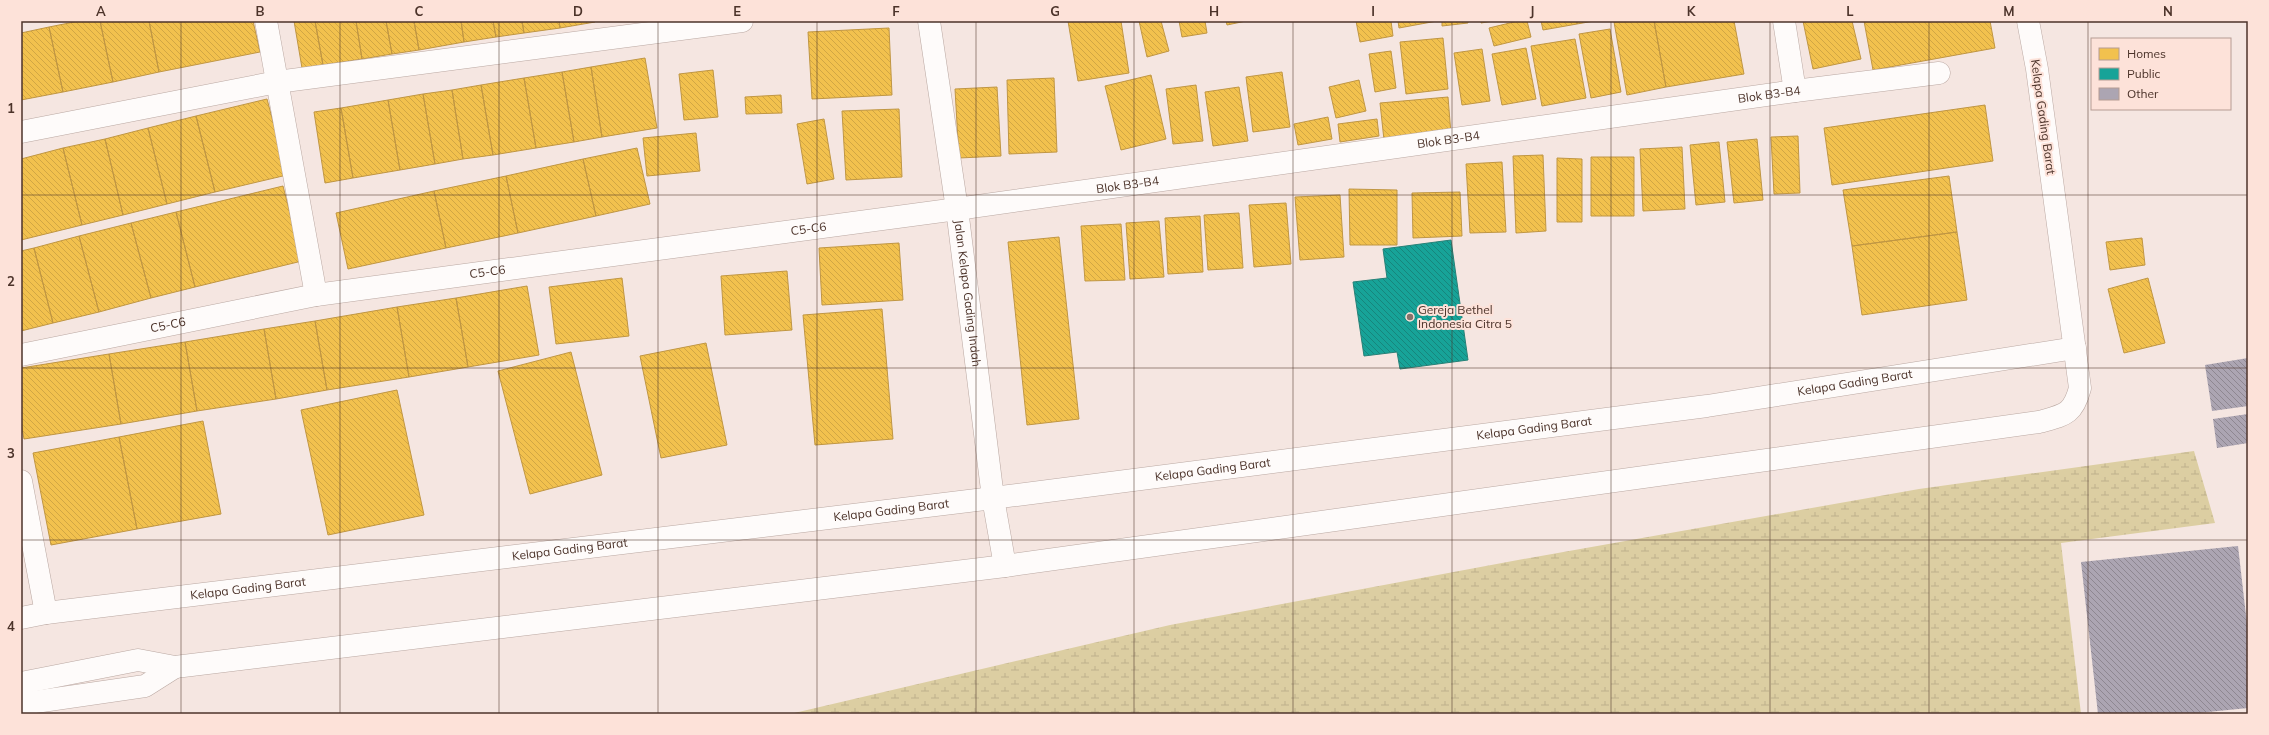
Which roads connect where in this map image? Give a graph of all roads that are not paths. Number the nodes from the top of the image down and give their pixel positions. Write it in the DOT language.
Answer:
graph roads {
  1 [pos="266,21"];
  2 [pos="742,21"];
  3 [pos="929,21"];
  4 [pos="1784,21"];
  5 [pos="2028,21"];
  6 [pos="1939,73"];
  7 [pos="278,82"];
  8 [pos="1795,91"];
  9 [pos="21,132"];
  10 [pos="958,209"];
  11 [pos="316,295"];
  12 [pos="2075,348"];
  13 [pos="21,355"];
  14 [pos="21,481"];
  15 [pos="993,498"];
  16 [pos="1006,566"];
  17 [pos="46,613"];
  18 [pos="21,618"];
  19 [pos="176,667"];
  20 [pos="21,683"];
  21 [pos="21,704"];
  1 -- 7 [label="street"];
  2 -- 7 [label="street"];
  3 -- 10 [label="street, Jalan Kelapa Gading Indah"];
  4 -- 8 [label="street"];
  5 -- 12 [label="street, Kelapa Gading Barat"];
  6 -- 8 [label="street, Blok B3-B4"];
  7 -- 9 [label="street"];
  7 -- 11 [label="street"];
  8 -- 10 [label="street, Blok B3-B4"];
  10 -- 11 [label="street, C5-C6"];
  10 -- 15 [label="street, Jalan Kelapa Gading Indah"];
  11 -- 13 [label="street, C5-C6"];
  12 -- 15 [label="street, Kelapa Gading Barat"];
  12 -- 16 [label="street"];
  14 -- 17 [label="street"];
  15 -- 16 [label="street, Jalan Kelapa Gading Indah"];
  15 -- 17 [label="street, Kelapa Gading Barat"];
  16 -- 19 [label="street"];
  17 -- 18 [label="street, Kelapa Gading Barat"];
  19 -- 20 [label="street"];
  19 -- 21 [label="street"];
}
